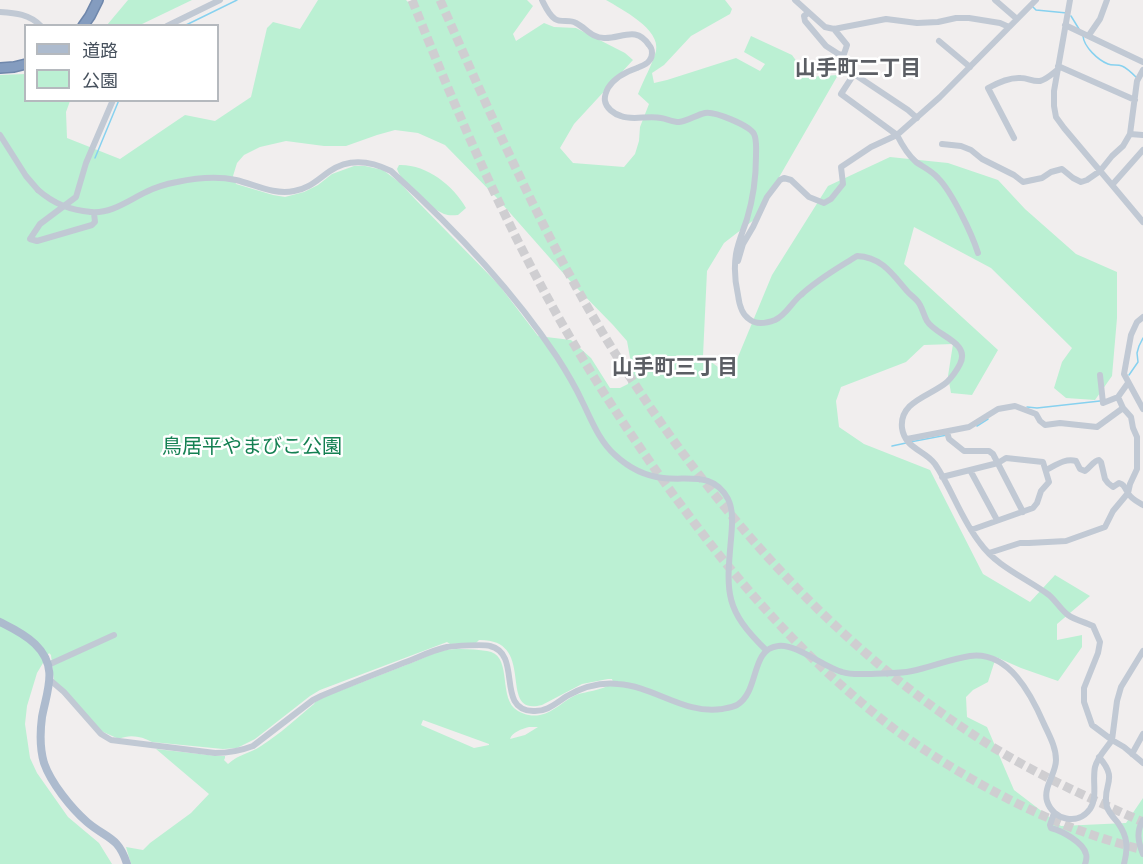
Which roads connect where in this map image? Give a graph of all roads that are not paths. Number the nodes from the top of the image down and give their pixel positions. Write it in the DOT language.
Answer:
graph roads {
  1 [pos="98,0"];
  2 [pos="219,0"];
  3 [pos="542,0"];
  4 [pos="795,0"];
  5 [pos="996,0"];
  6 [pos="1036,0"];
  7 [pos="1070,0"];
  8 [pos="1107,0"];
  9 [pos="0,12"];
  10 [pos="808,13"];
  11 [pos="1017,19"];
  12 [pos="38,24"];
  13 [pos="84,24"];
  14 [pos="170,24"];
  15 [pos="1065,25"];
  16 [pos="1009,27"];
  17 [pos="834,29"];
  18 [pos="1089,35"];
  19 [pos="939,41"];
  20 [pos="1143,62"];
  21 [pos="24,64"];
  22 [pos="970,67"];
  23 [pos="0,68"];
  24 [pos="1058,68"];
  25 [pos="1143,70"];
  26 [pos="112,102"];
  27 [pos="1135,102"];
  28 [pos="1143,105"];
  29 [pos="917,118"];
  30 [pos="1130,134"];
  31 [pos="0,135"];
  32 [pos="897,135"];
  33 [pos="1143,135"];
  34 [pos="1014,138"];
  35 [pos="942,144"];
  36 [pos="1143,150"];
  37 [pos="1100,171"];
  38 [pos="1112,185"];
  39 [pos="93,212"];
  40 [pos="1143,222"];
  41 [pos="978,253"];
  42 [pos="735,264"];
  43 [pos="1143,317"];
  44 [pos="1100,375"];
  45 [pos="1128,383"];
  46 [pos="1118,397"];
  47 [pos="1123,408"];
  48 [pos="1143,410"];
  49 [pos="947,432"];
  50 [pos="907,439"];
  51 [pos="998,462"];
  52 [pos="970,470"];
  53 [pos="1046,470"];
  54 [pos="942,477"];
  55 [pos="1128,493"];
  56 [pos="1143,505"];
  57 [pos="1023,512"];
  58 [pos="997,520"];
  59 [pos="971,530"];
  60 [pos="989,553"];
  61 [pos="0,622"];
  62 [pos="114,635"];
  63 [pos="766,650"];
  64 [pos="1142,655"];
  65 [pos="48,665"];
  66 [pos="50,680"];
  67 [pos="1142,737"];
  68 [pos="1112,740"];
  69 [pos="1132,754"];
  70 [pos="1099,757"];
  71 [pos="1143,763"];
  72 [pos="1054,813"];
  73 [pos="1143,820"];
  74 [pos="1143,854"];
  75 [pos="126,864"];
  76 [pos="1085,864"];
  77 [pos="1124,864"];
  1 -- 13 [label="highway"];
  2 -- 14 [label="street"];
  3 -- 42 [label="street"];
  4 -- 10 [label="street"];
  5 -- 11 [label="street"];
  6 -- 11 [label="street"];
  7 -- 15 [label="street"];
  8 -- 18 [label="street"];
  9 -- 12 [label="street"];
  10 -- 17 [label="street"];
  10 -- 17 [label="street"];
  11 -- 16 [label="street"];
  15 -- 18 [label="street"];
  15 -- 24 [label="street"];
  16 -- 17 [label="street"];
  16 -- 22 [label="street"];
  18 -- 20 [label="street"];
  19 -- 22 [label="street"];
  21 -- 23 [label="highway"];
  22 -- 29 [label="street"];
  24 -- 27 [label="street"];
  24 -- 34 [label="street"];
  24 -- 37 [label="street"];
  25 -- 27 [label="street"];
  26 -- 39 [label="street"];
  27 -- 28 [label="street"];
  27 -- 30 [label="street"];
  29 -- 32 [label="street"];
  29 -- 32 [label="street"];
  30 -- 33 [label="street"];
  30 -- 37 [label="street"];
  31 -- 39 [label="street, bridge"];
  32 -- 41 [label="street"];
  32 -- 42 [label="street"];
  35 -- 37 [label="street"];
  36 -- 38 [label="street"];
  37 -- 38 [label="street"];
  38 -- 40 [label="street"];
  39 -- 63 [label="street"];
  42 -- 50 [label="street"];
  43 -- 45 [label="street"];
  44 -- 46 [label="street"];
  45 -- 46 [label="street"];
  45 -- 48 [label="street"];
  46 -- 47 [label="street"];
  47 -- 49 [label="street"];
  47 -- 55 [label="street"];
  49 -- 50 [label="street"];
  49 -- 51 [label="street"];
  50 -- 54 [label="street"];
  51 -- 52 [label="street"];
  51 -- 53 [label="street"];
  51 -- 57 [label="street"];
  52 -- 54 [label="street"];
  52 -- 58 [label="street"];
  53 -- 55 [label="street"];
  53 -- 57 [label="street"];
  54 -- 59 [label="street"];
  55 -- 56 [label="street"];
  55 -- 60 [label="street"];
  57 -- 58 [label="street"];
  58 -- 59 [label="street"];
  59 -- 60 [label="street"];
  60 -- 68 [label="street"];
  61 -- 65 [label="main road"];
  62 -- 65 [label="street"];
  63 -- 66 [label="street"];
  63 -- 72 [label="street"];
  64 -- 68 [label="street"];
  65 -- 66 [label="main road"];
  66 -- 75 [label="main road"];
  67 -- 69 [label="street"];
  68 -- 69 [label="street"];
  68 -- 70 [label="street"];
  69 -- 71 [label="street"];
  70 -- 72 [label="street"];
  70 -- 77 [label="street"];
  72 -- 76 [label="street"];
  73 -- 74 [label="street"];
}
